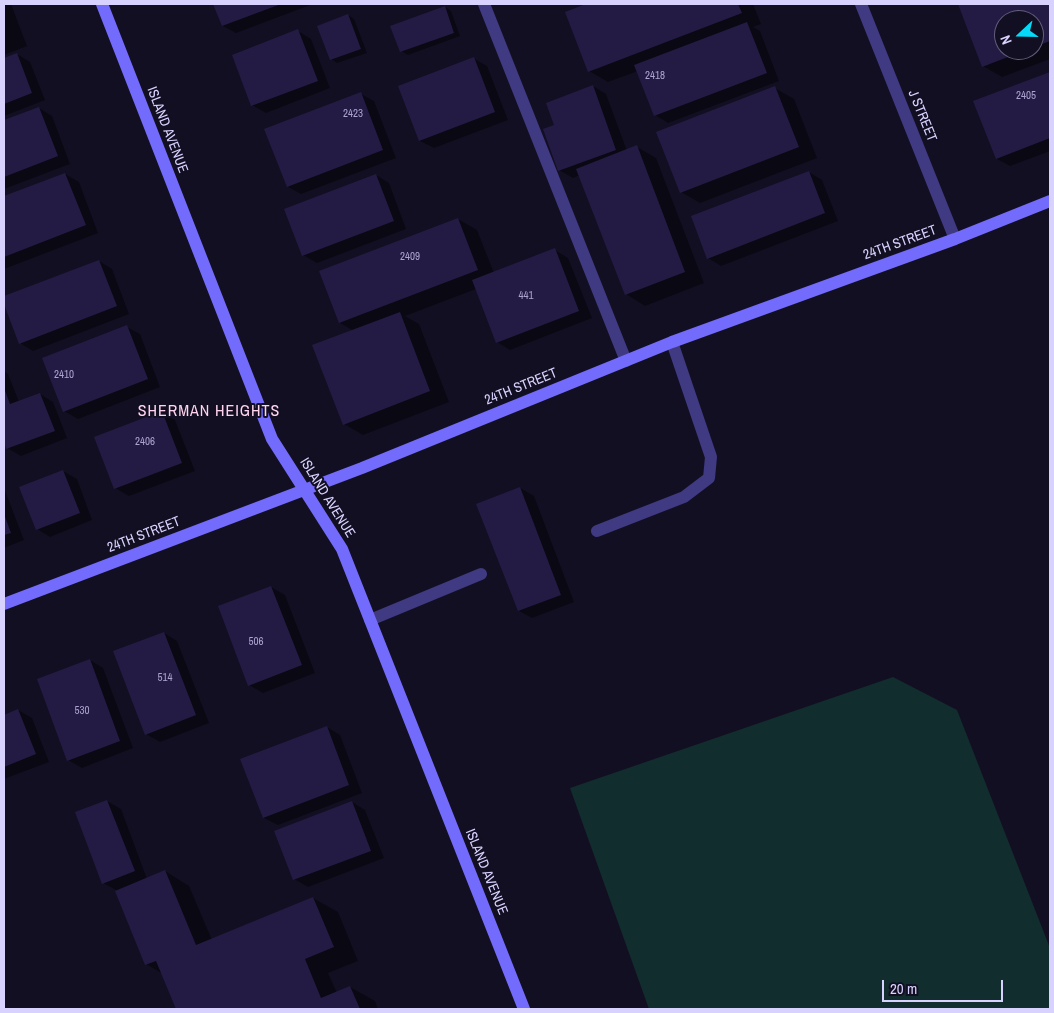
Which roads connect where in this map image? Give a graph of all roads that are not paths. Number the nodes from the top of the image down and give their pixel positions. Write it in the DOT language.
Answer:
graph roads {
  1 [pos="102,4"];
  2 [pos="484,4"];
  3 [pos="861,4"];
  4 [pos="1050,201"];
  5 [pos="954,239"];
  6 [pos="672,342"];
  7 [pos="626,361"];
  8 [pos="305,490"];
  9 [pos="597,531"];
  10 [pos="481,574"];
  11 [pos="4,604"];
  12 [pos="370,620"];
  13 [pos="524,1009"];
  1 -- 8 [label="street, ISLAND AVENUE"];
  2 -- 7 [label="street"];
  3 -- 5 [label="street, J STREET"];
  4 -- 5 [label="street, 24TH STREET"];
  5 -- 6 [label="street, 24TH STREET"];
  6 -- 7 [label="street, 24TH STREET"];
  6 -- 9 [label="street"];
  7 -- 8 [label="street, 24TH STREET"];
  8 -- 11 [label="street, 24TH STREET"];
  8 -- 12 [label="street, ISLAND AVENUE"];
  10 -- 12 [label="street"];
  12 -- 13 [label="street, ISLAND AVENUE"];
}
